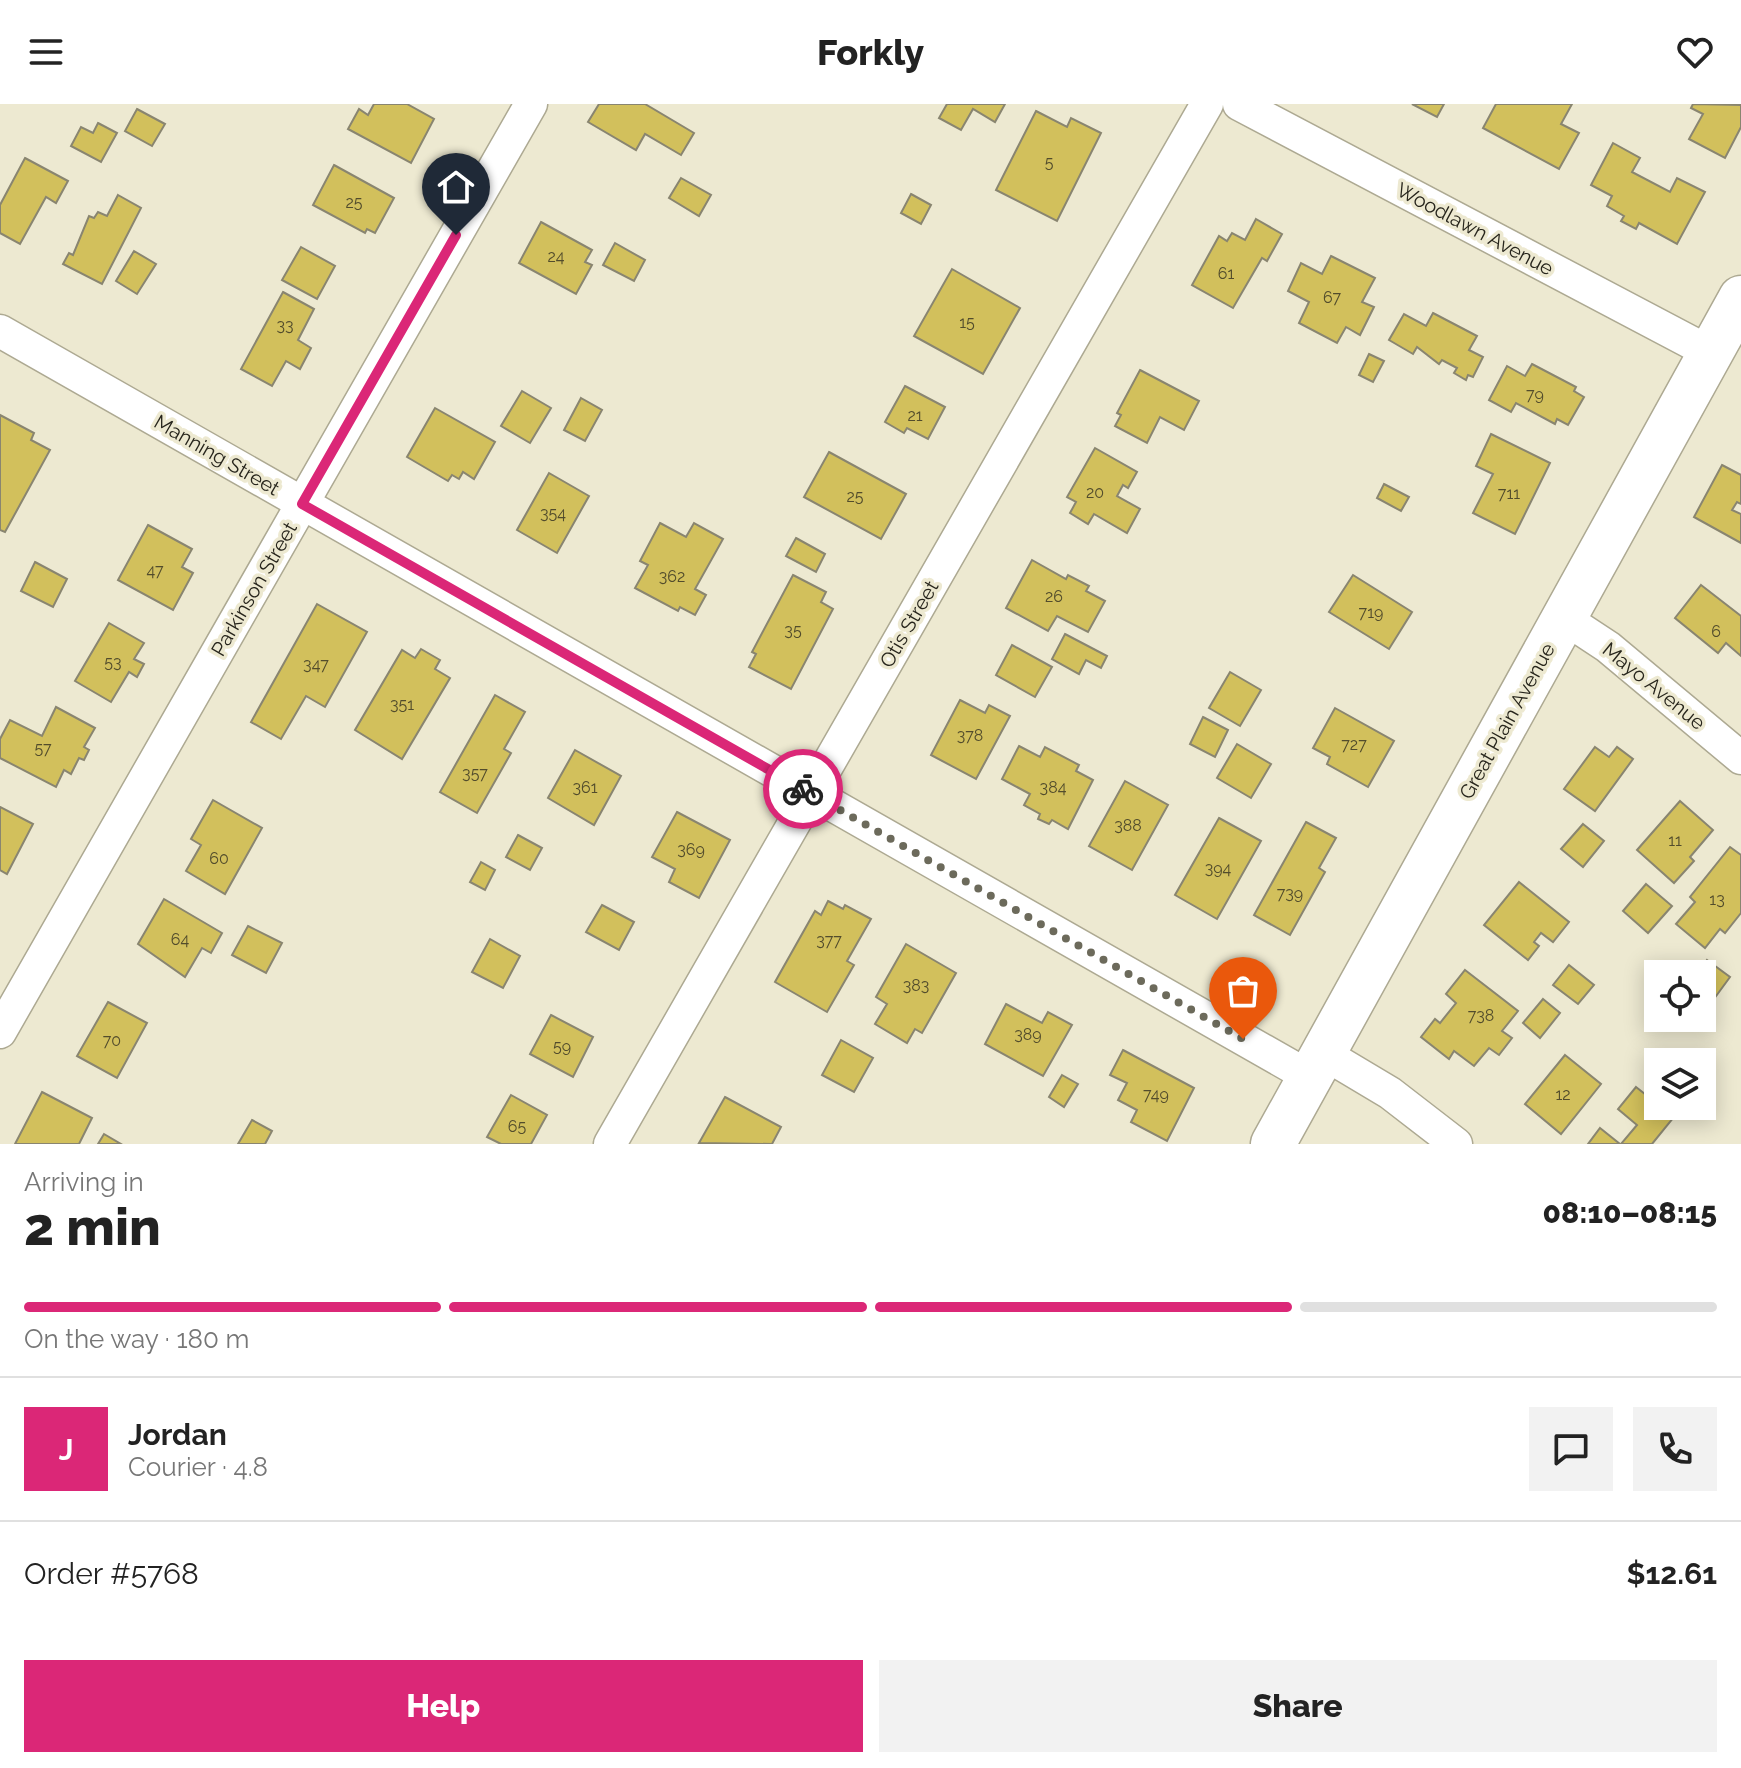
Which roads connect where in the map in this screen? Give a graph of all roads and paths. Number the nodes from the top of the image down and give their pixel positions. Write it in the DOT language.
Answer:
graph roads {
  1 [pos="531,104"];
  2 [pos="1207,104"];
  3 [pos="1239,104"];
  4 [pos="1741,298"];
  5 [pos="0,331"];
  6 [pos="1711,353"];
  7 [pos="302,504"];
  8 [pos="1564,618"];
  9 [pos="1741,758"];
  10 [pos="811,793"];
  11 [pos="0,1032"];
  12 [pos="1316,1065"];
  13 [pos="610,1144"];
  14 [pos="1273,1144"];
  15 [pos="1456,1144"];
  1 -- 7 [label="street, Parkinson Street"];
  2 -- 10 [label="street, Otis Street"];
  3 -- 6 [label="street, Woodlawn Avenue"];
  4 -- 6 [label="main road, Great Plain Avenue"];
  5 -- 7 [label="street, Manning Street"];
  6 -- 8 [label="main road, Great Plain Avenue"];
  7 -- 10 [label="street, Manning Street"];
  7 -- 11 [label="street, Parkinson Street"];
  8 -- 9 [label="street, Mayo Avenue"];
  8 -- 12 [label="main road, Great Plain Avenue"];
  10 -- 12 [label="street, Manning Street"];
  10 -- 13 [label="street, Otis Street"];
  12 -- 14 [label="main road, Great Plain Avenue"];
  12 -- 15 [label="street, Manning Street"];
}
